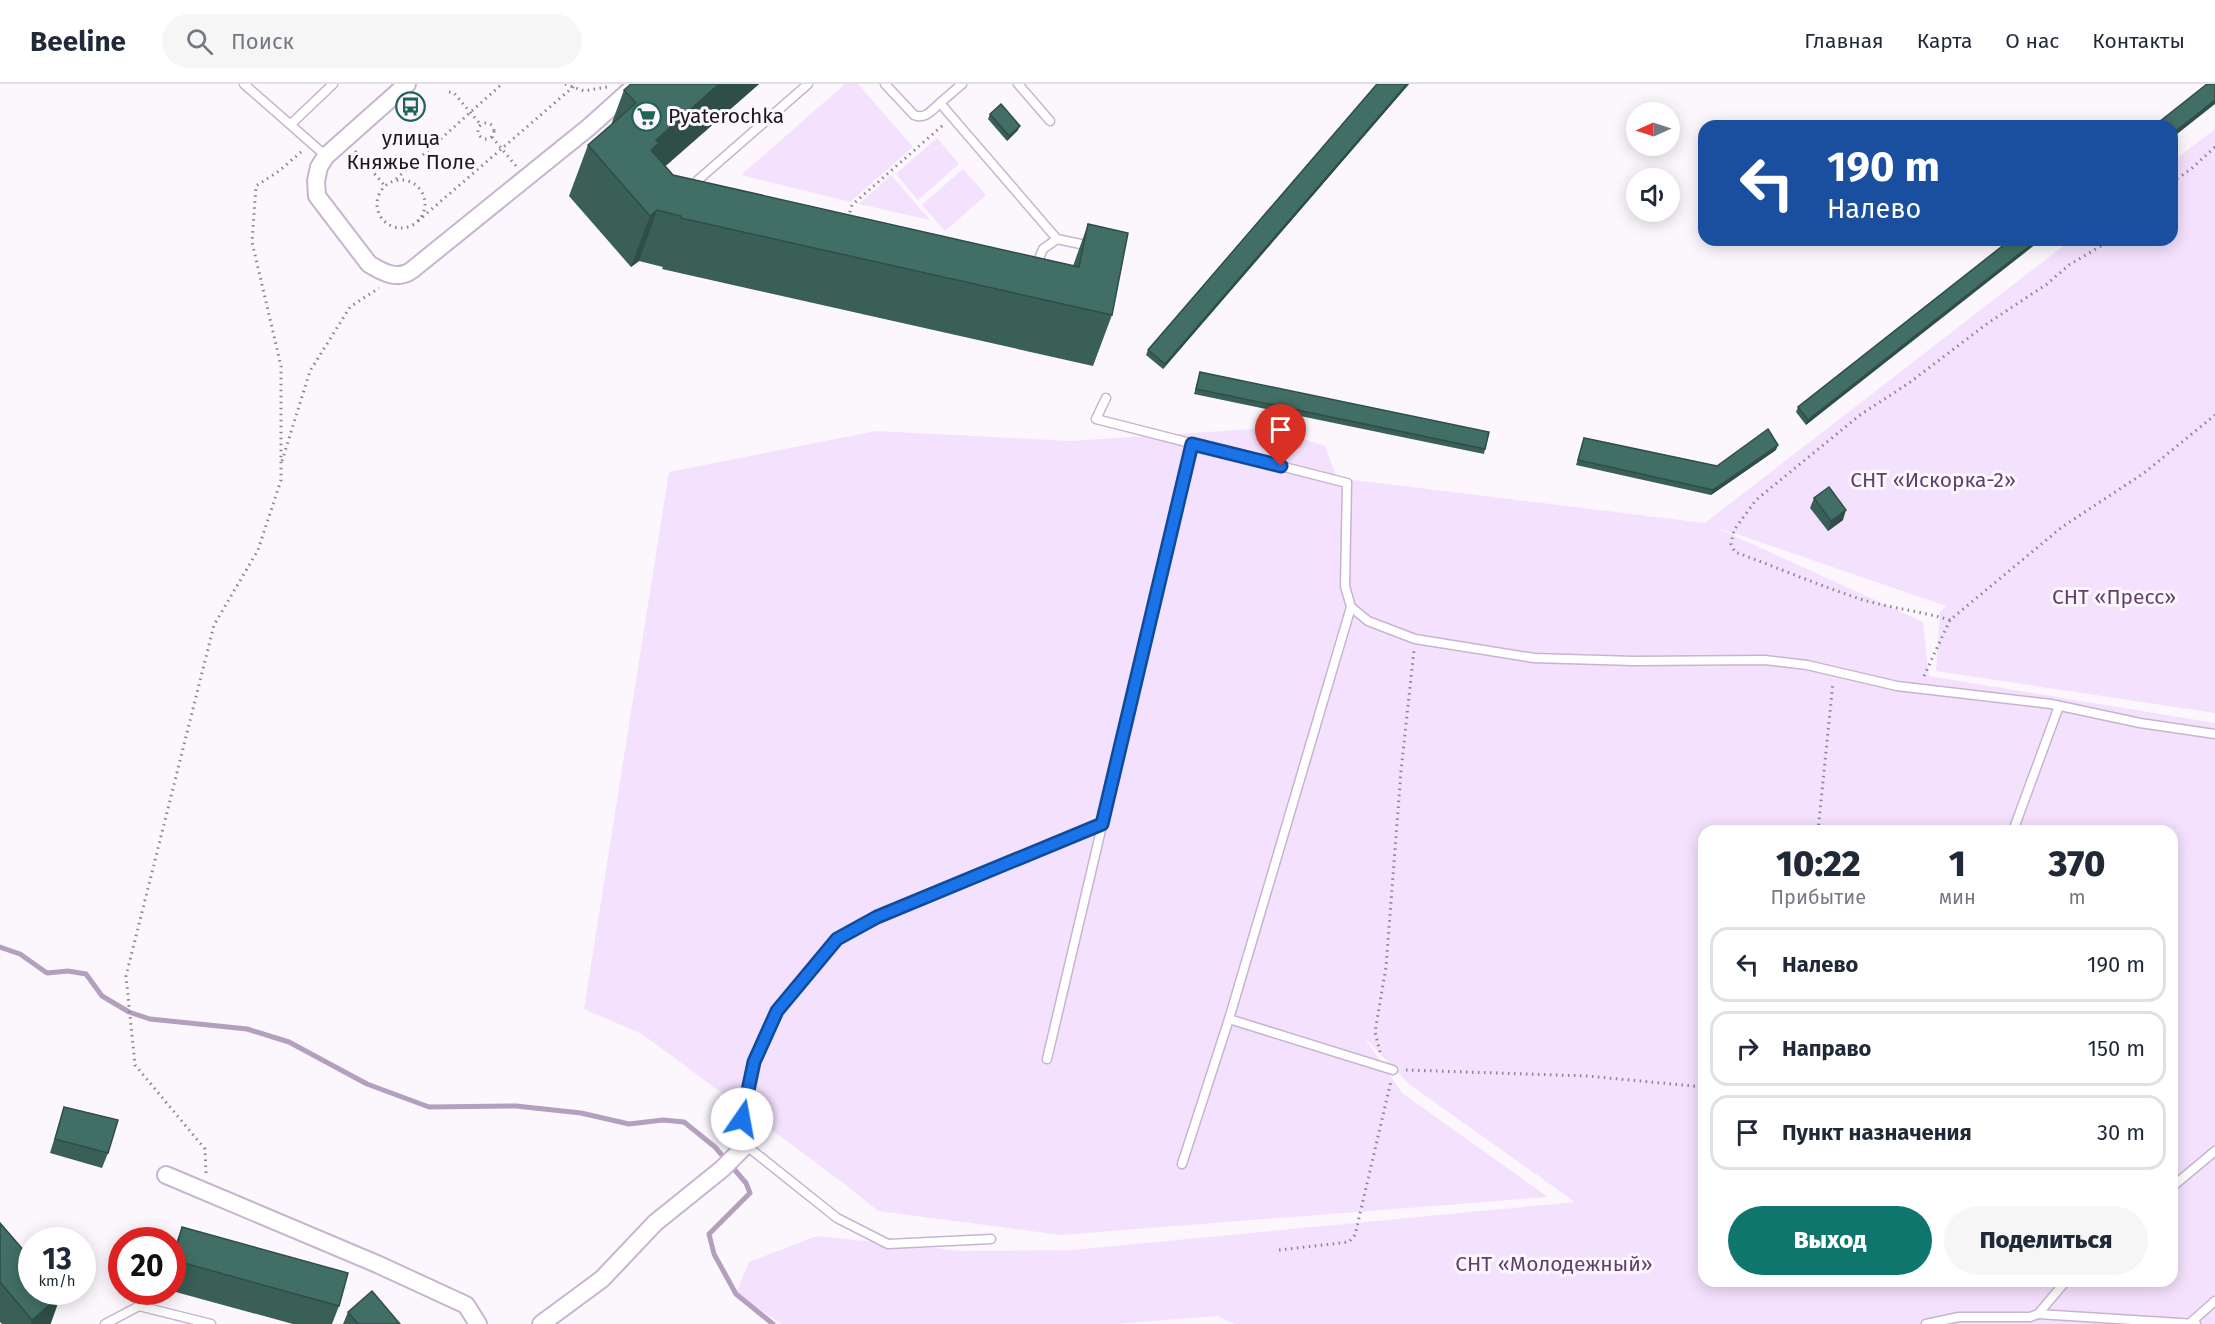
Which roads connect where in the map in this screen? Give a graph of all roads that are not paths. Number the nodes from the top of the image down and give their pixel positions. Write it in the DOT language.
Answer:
graph roads {
  1 [pos="244,84"];
  2 [pos="333,84"];
  3 [pos="407,84"];
  4 [pos="637,84"];
  5 [pos="808,84"];
  6 [pos="885,84"];
  7 [pos="962,84"];
  8 [pos="1018,84"];
  9 [pos="940,103"];
  10 [pos="1050,121"];
  11 [pos="291,124"];
  12 [pos="326,156"];
  13 [pos="701,195"];
  14 [pos="1056,239"];
  15 [pos="1100,249"];
  16 [pos="1029,270"];
  17 [pos="1106,398"];
  18 [pos="1192,444"];
  19 [pos="1351,608"];
  20 [pos="2059,706"];
  21 [pos="2215,734"];
  22 [pos="1102,824"];
  23 [pos="2015,825"];
  24 [pos="1229,1019"];
  25 [pos="1047,1059"];
  26 [pos="1393,1070"];
  27 [pos="741,1149"];
  28 [pos="2215,1151"];
  29 [pos="1182,1164"];
  30 [pos="166,1175"];
  31 [pos="2178,1182"];
  32 [pos="991,1239"];
  33 [pos="2061,1287"];
  34 [pos="2215,1301"];
  35 [pos="2034,1318"];
  36 [pos="108,1323"];
  37 [pos="211,1324"];
  38 [pos="478,1324"];
  39 [pos="541,1324"];
  40 [pos="1926,1324"];
  41 [pos="2189,1324"];
  42 [pos="2196,1324"];
  1 -- 11 [label="lane"];
  2 -- 11 [label="lane"];
  3 -- 12 [label="street"];
  4 -- 12 [label="street"];
  5 -- 13 [label="lane"];
  6 -- 9 [label="lane"];
  7 -- 9 [label="lane"];
  8 -- 10 [label="lane"];
  9 -- 14 [label="lane"];
  11 -- 12 [label="lane"];
  14 -- 15 [label="lane"];
  14 -- 16 [label="lane"];
  17 -- 18 [label="lane"];
  18 -- 19 [label="lane"];
  18 -- 22 [label="lane"];
  19 -- 20 [label="lane"];
  19 -- 24 [label="lane"];
  20 -- 21 [label="lane"];
  20 -- 23 [label="lane"];
  22 -- 25 [label="lane"];
  22 -- 27 [label="lane"];
  24 -- 26 [label="lane"];
  24 -- 29 [label="lane"];
  27 -- 32 [label="lane"];
  27 -- 39 [label="street"];
  28 -- 31 [label="lane"];
  30 -- 38 [label="street"];
  33 -- 35 [label="lane"];
  34 -- 41 [label="lane"];
  35 -- 40 [label="lane"];
  35 -- 41 [label="lane"];
  36 -- 37 [label="lane"];
  41 -- 42 [label="lane"];
}
